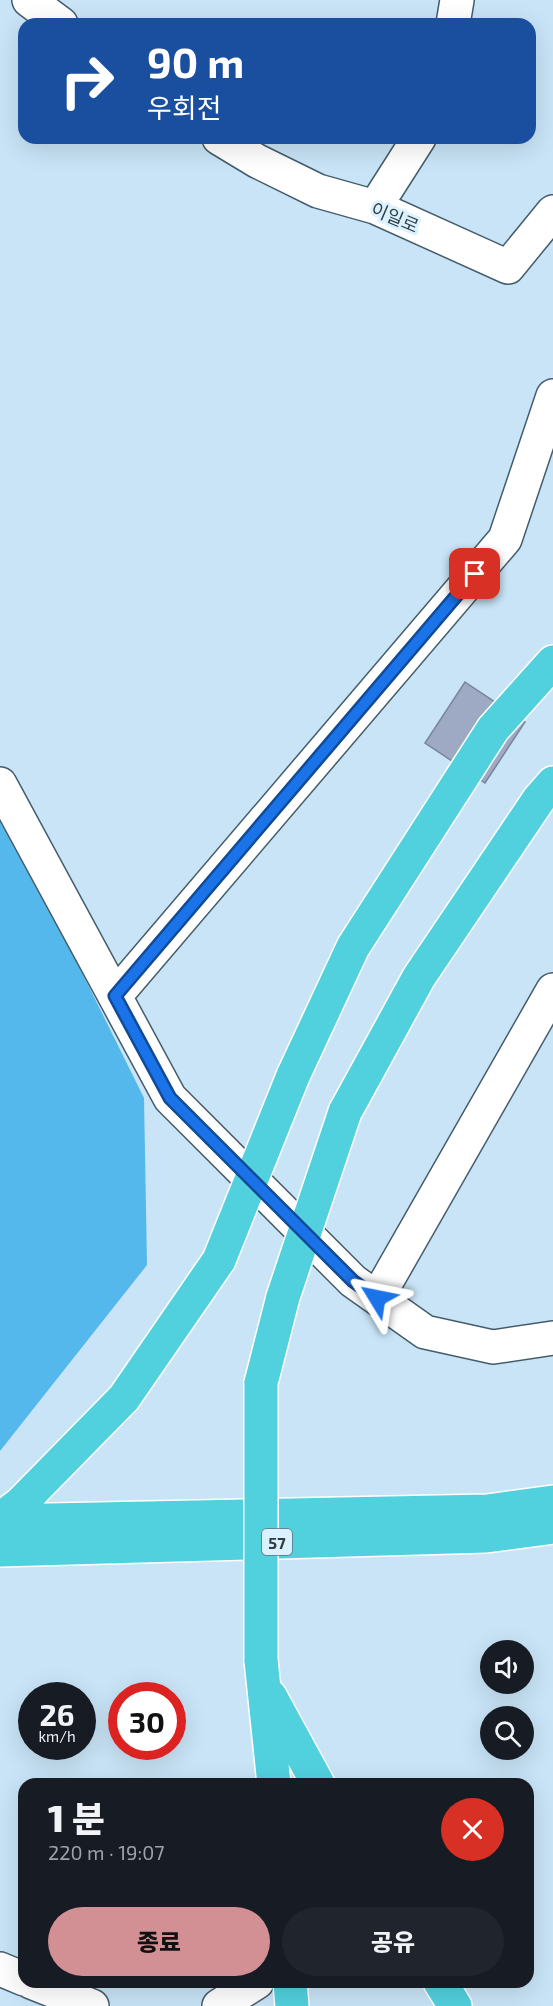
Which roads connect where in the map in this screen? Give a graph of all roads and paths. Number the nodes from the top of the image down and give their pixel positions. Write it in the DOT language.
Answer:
graph roads {
  1 [pos="29,0"];
  2 [pos="458,0"];
  3 [pos="53,18"];
  4 [pos="454,18"];
  5 [pos="229,144"];
  6 [pos="415,144"];
  7 [pos="375,207"];
  8 [pos="553,212"];
  9 [pos="553,396"];
  10 [pos="553,662"];
  11 [pos="553,783"];
  12 [pos="0,784"];
  13 [pos="553,990"];
  14 [pos="115,996"];
  15 [pos="377,1298"];
  16 [pos="553,1338"];
  17 [pos="553,1502"];
  18 [pos="0,1520"];
  19 [pos="553,1527"];
  20 [pos="0,1550"];
  21 [pos="261,1671"];
  22 [pos="273,1778"];
  23 [pos="315,1778"];
  24 [pos="0,1969"];
  25 [pos="18,1976"];
  26 [pos="46,1988"];
  27 [pos="248,1988"];
  28 [pos="290,1988"];
  29 [pos="444,1988"];
  30 [pos="92,2006"];
  31 [pos="219,2006"];
  32 [pos="292,2006"];
  33 [pos="454,2006"];
  1 -- 3 [label="street"];
  2 -- 4 [label="street"];
  5 -- 7 [label="street, 이일로"];
  6 -- 7 [label="street"];
  7 -- 8 [label="street, 이일로"];
  9 -- 14 [label="street"];
  10 -- 18 [label="highway, bridge"];
  11 -- 21 [label="highway, bridge"];
  12 -- 14 [label="street"];
  13 -- 15 [label="street"];
  14 -- 15 [label="street"];
  15 -- 16 [label="street"];
  17 -- 18 [label="highway, 57"];
  19 -- 20 [label="highway, 57"];
  21 -- 22 [label="highway"];
  21 -- 23 [label="highway"];
  24 -- 25 [label="street"];
  26 -- 30 [label="street"];
  27 -- 31 [label="street"];
  28 -- 32 [label="highway"];
  29 -- 33 [label="highway"];
}
